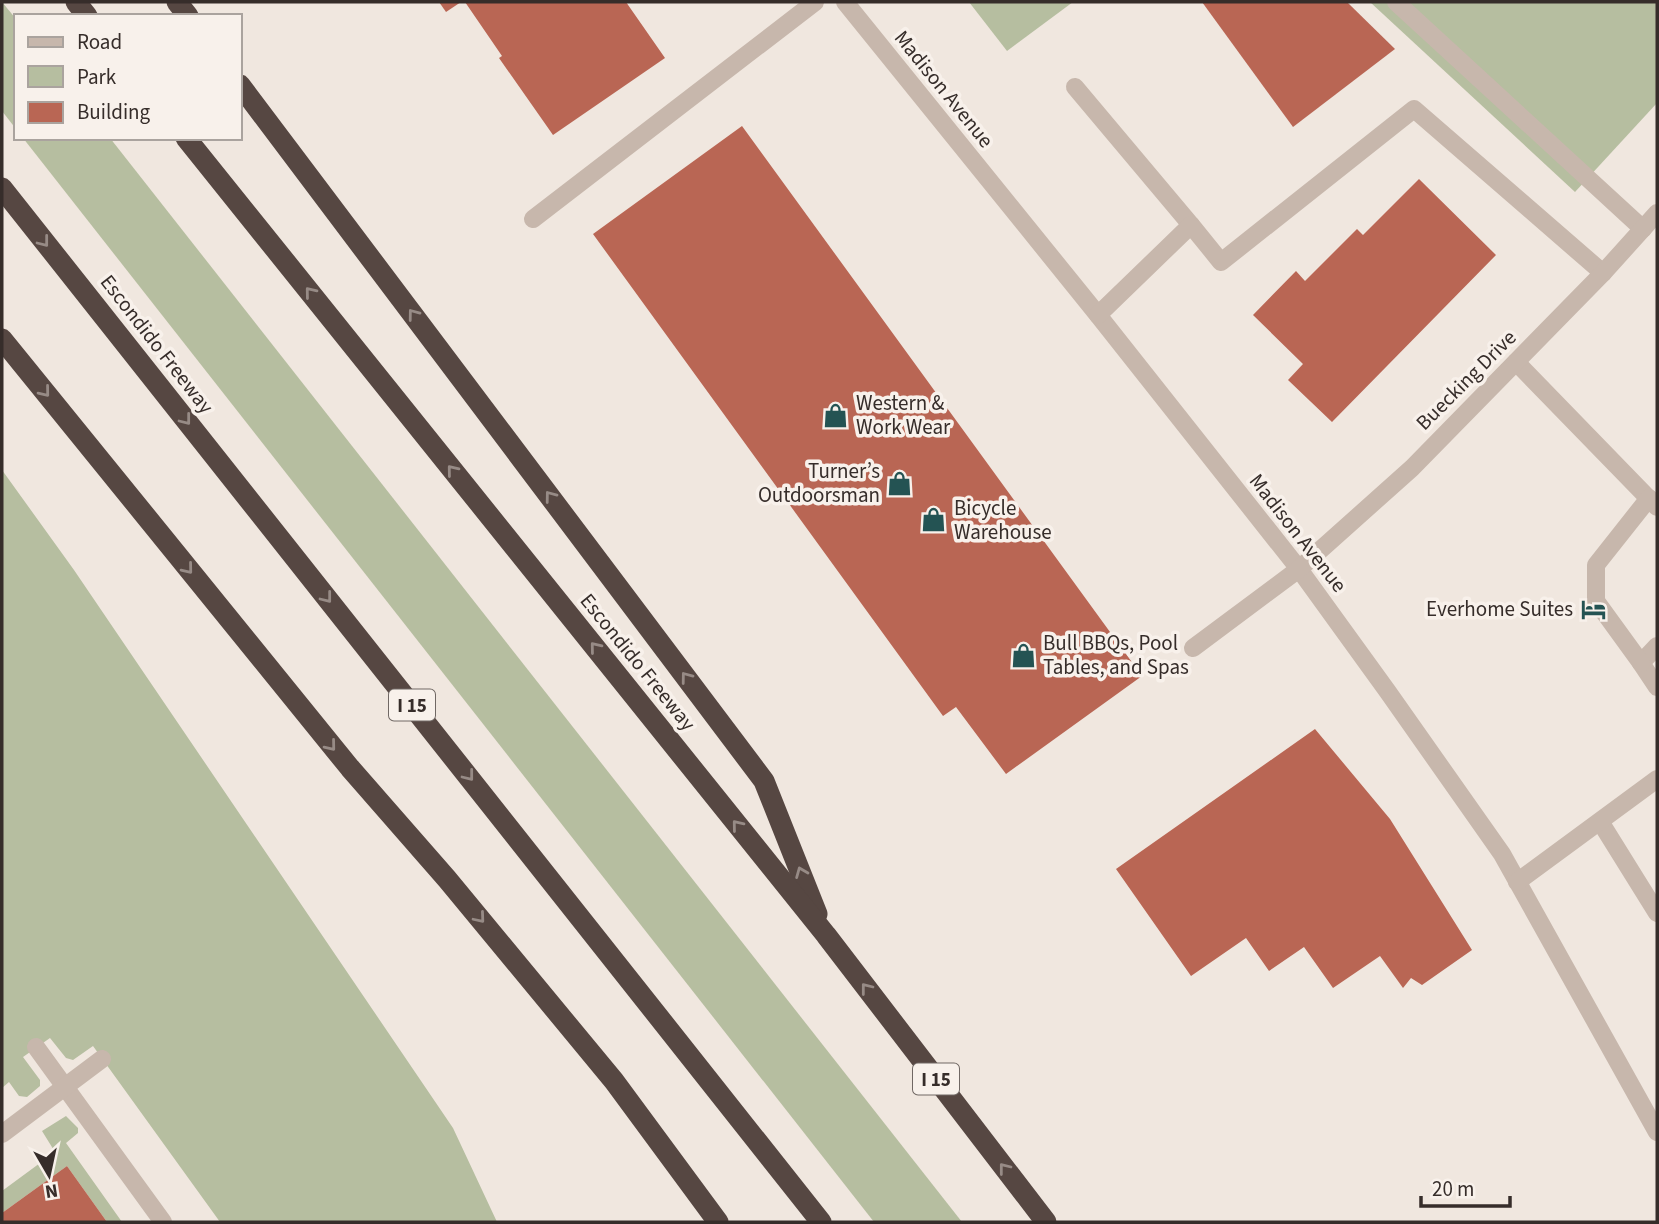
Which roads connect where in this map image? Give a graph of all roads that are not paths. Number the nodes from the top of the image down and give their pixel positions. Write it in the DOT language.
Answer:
graph roads {
  1 [pos="815,2"];
  2 [pos="845,2"];
  3 [pos="1396,2"];
  4 [pos="1075,87"];
  5 [pos="242,88"];
  6 [pos="188,140"];
  7 [pos="2,188"];
  8 [pos="1657,213"];
  9 [pos="533,219"];
  10 [pos="1191,225"];
  11 [pos="1643,229"];
  12 [pos="1603,273"];
  13 [pos="1098,315"];
  14 [pos="2,339"];
  15 [pos="1516,362"];
  16 [pos="1653,503"];
  17 [pos="1299,569"];
  18 [pos="1657,646"];
  19 [pos="1193,648"];
  20 [pos="1641,663"];
  21 [pos="1657,687"];
  22 [pos="1657,779"];
  23 [pos="1601,823"];
  24 [pos="1517,882"];
  25 [pos="1657,913"];
  26 [pos="826,935"];
  27 [pos="36,1047"];
  28 [pos="102,1059"];
  29 [pos="64,1088"];
  30 [pos="1657,1132"];
  31 [pos="2,1134"];
  32 [pos="163,1222"];
  33 [pos="718,1222"];
  34 [pos="821,1222"];
  35 [pos="1046,1222"];
  1 -- 9 [label="street"];
  2 -- 13 [label="street, Madison Avenue"];
  3 -- 11 [label="street"];
  4 -- 10 [label="street"];
  26 -- 5 [label="highway, one-way"];
  26 -- 6 [label="highway, Escondido Freeway / I 15, one-way"];
  7 -- 34 [label="highway, Escondido Freeway / I 15, one-way"];
  8 -- 11 [label="street, Buecking Drive"];
  10 -- 12 [label="street"];
  10 -- 13 [label="street"];
  11 -- 12 [label="street, Buecking Drive"];
  12 -- 15 [label="street, Buecking Drive"];
  13 -- 17 [label="street, Madison Avenue"];
  14 -- 33 [label="highway, one-way"];
  15 -- 16 [label="street"];
  15 -- 17 [label="street, Buecking Drive"];
  16 -- 20 [label="street"];
  17 -- 19 [label="street, Buecking Drive"];
  17 -- 24 [label="street, Madison Avenue"];
  18 -- 20 [label="street"];
  20 -- 21 [label="street"];
  22 -- 23 [label="street"];
  23 -- 24 [label="street"];
  23 -- 25 [label="street"];
  24 -- 30 [label="street, Madison Avenue"];
  35 -- 26 [label="highway, Escondido Freeway / I 15, one-way"];
  27 -- 29 [label="street"];
  28 -- 29 [label="street"];
  29 -- 31 [label="street"];
  29 -- 32 [label="street"];
}
